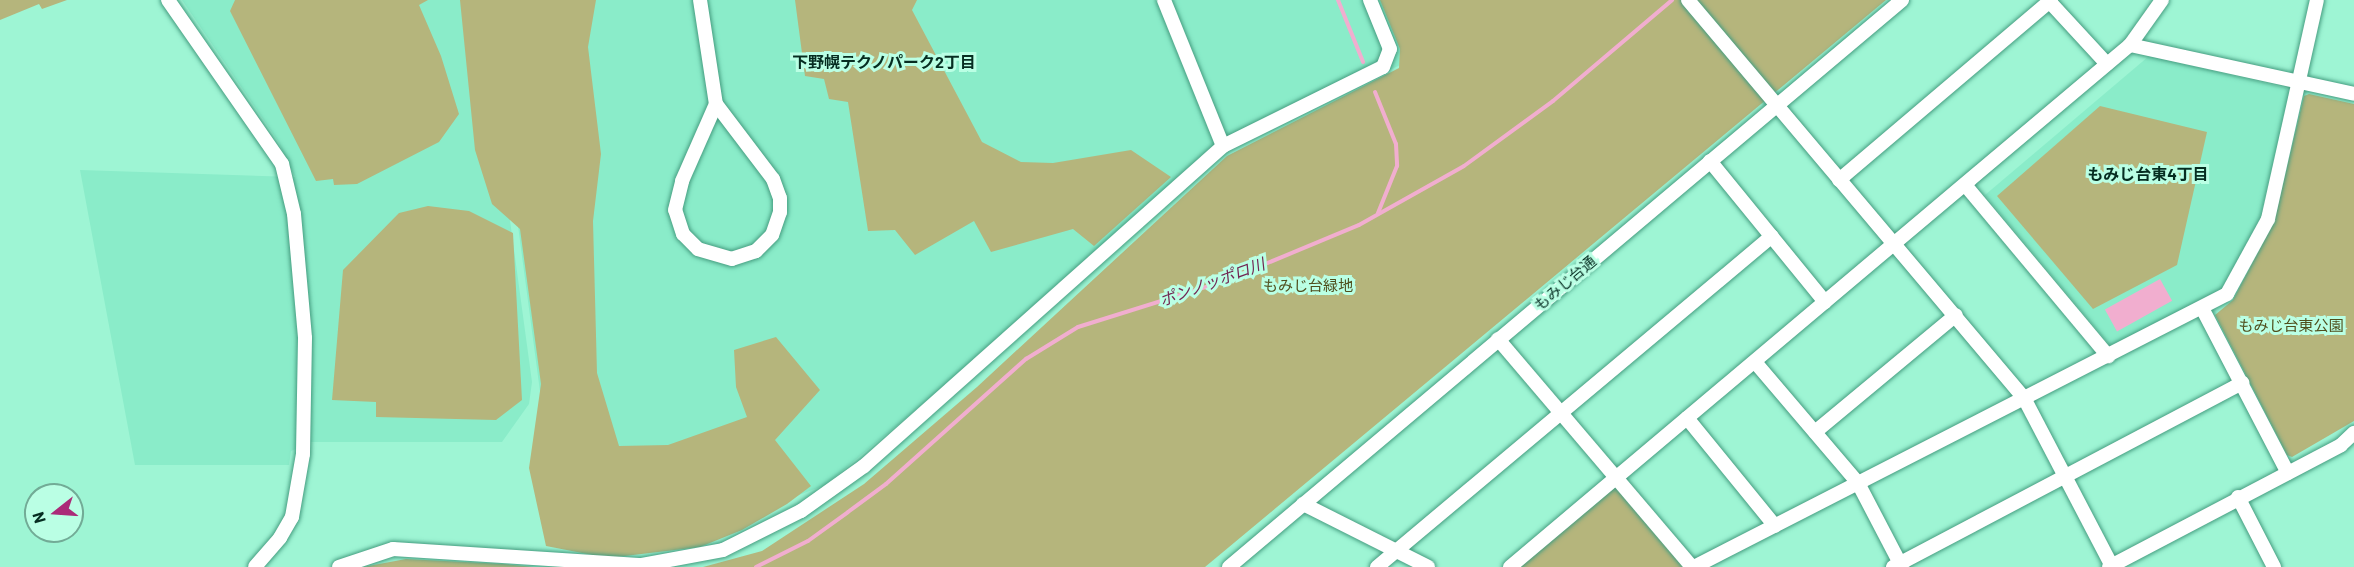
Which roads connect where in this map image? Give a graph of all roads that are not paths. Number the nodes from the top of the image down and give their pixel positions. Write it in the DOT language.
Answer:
graph roads {
  1 [pos="168,0"];
  2 [pos="700,0"];
  3 [pos="1164,0"];
  4 [pos="1370,0"];
  5 [pos="1688,0"];
  6 [pos="1902,0"];
  7 [pos="2162,0"];
  8 [pos="2318,0"];
  9 [pos="2050,1"];
  10 [pos="2130,45"];
  11 [pos="2107,64"];
  12 [pos="2300,82"];
  13 [pos="2354,94"];
  14 [pos="716,104"];
  15 [pos="1777,104"];
  16 [pos="1223,146"];
  17 [pos="1710,161"];
  18 [pos="1839,180"];
  19 [pos="1966,186"];
  20 [pos="1772,236"];
  21 [pos="1895,244"];
  22 [pos="1825,302"];
  23 [pos="2202,308"];
  24 [pos="1956,315"];
  25 [pos="1498,339"];
  26 [pos="2109,356"];
  27 [pos="1755,362"];
  28 [pos="2242,383"];
  29 [pos="2024,398"];
  30 [pos="1562,413"];
  31 [pos="1687,418"];
  32 [pos="1815,432"];
  33 [pos="2354,433"];
  34 [pos="2288,472"];
  35 [pos="2068,477"];
  36 [pos="1617,478"];
  37 [pos="1858,483"];
  38 [pos="2238,497"];
  39 [pos="1303,504"];
  40 [pos="1775,526"];
  41 [pos="1396,550"];
  42 [pos="1898,566"];
  43 [pos="2110,566"];
  44 [pos="255,567"];
  45 [pos="339,567"];
  46 [pos="1229,567"];
  47 [pos="1377,567"];
  48 [pos="1428,567"];
  49 [pos="1510,567"];
  50 [pos="1693,567"];
  51 [pos="2274,567"];
  1 -- 44 [label="street"];
  2 -- 14 [label="street"];
  3 -- 16 [label="street"];
  4 -- 16 [label="street"];
  5 -- 15 [label="street"];
  6 -- 15 [label="street, もみじ台通"];
  7 -- 10 [label="street"];
  8 -- 12 [label="street"];
  9 -- 11 [label="street"];
  9 -- 18 [label="street"];
  10 -- 11 [label="street"];
  10 -- 12 [label="street"];
  11 -- 19 [label="street"];
  12 -- 13 [label="street"];
  12 -- 23 [label="street"];
  14 -- 14 [label="street"];
  15 -- 17 [label="street, もみじ台通"];
  15 -- 18 [label="street"];
  16 -- 45 [label="street"];
  17 -- 20 [label="street"];
  17 -- 25 [label="street, もみじ台通"];
  18 -- 21 [label="street"];
  19 -- 21 [label="street"];
  19 -- 26 [label="street"];
  20 -- 22 [label="street"];
  20 -- 30 [label="street"];
  21 -- 22 [label="street"];
  21 -- 24 [label="street"];
  22 -- 27 [label="street"];
  23 -- 26 [label="street"];
  23 -- 28 [label="street"];
  24 -- 29 [label="street"];
  24 -- 32 [label="street"];
  25 -- 30 [label="street"];
  25 -- 39 [label="street, もみじ台通"];
  26 -- 29 [label="street"];
  27 -- 31 [label="street"];
  27 -- 32 [label="street"];
  28 -- 34 [label="street"];
  28 -- 35 [label="street"];
  29 -- 35 [label="street"];
  29 -- 37 [label="street"];
  30 -- 36 [label="street"];
  30 -- 41 [label="street"];
  31 -- 36 [label="street"];
  31 -- 40 [label="street"];
  32 -- 37 [label="street"];
  33 -- 34 [label="street"];
  34 -- 38 [label="street"];
  35 -- 42 [label="street"];
  35 -- 43 [label="street"];
  36 -- 49 [label="street"];
  36 -- 50 [label="street"];
  37 -- 40 [label="street"];
  37 -- 42 [label="street"];
  38 -- 43 [label="street"];
  38 -- 51 [label="street"];
  39 -- 41 [label="street"];
  39 -- 46 [label="street, もみじ台通"];
  40 -- 50 [label="street"];
  41 -- 47 [label="street"];
  41 -- 48 [label="street"];
}
